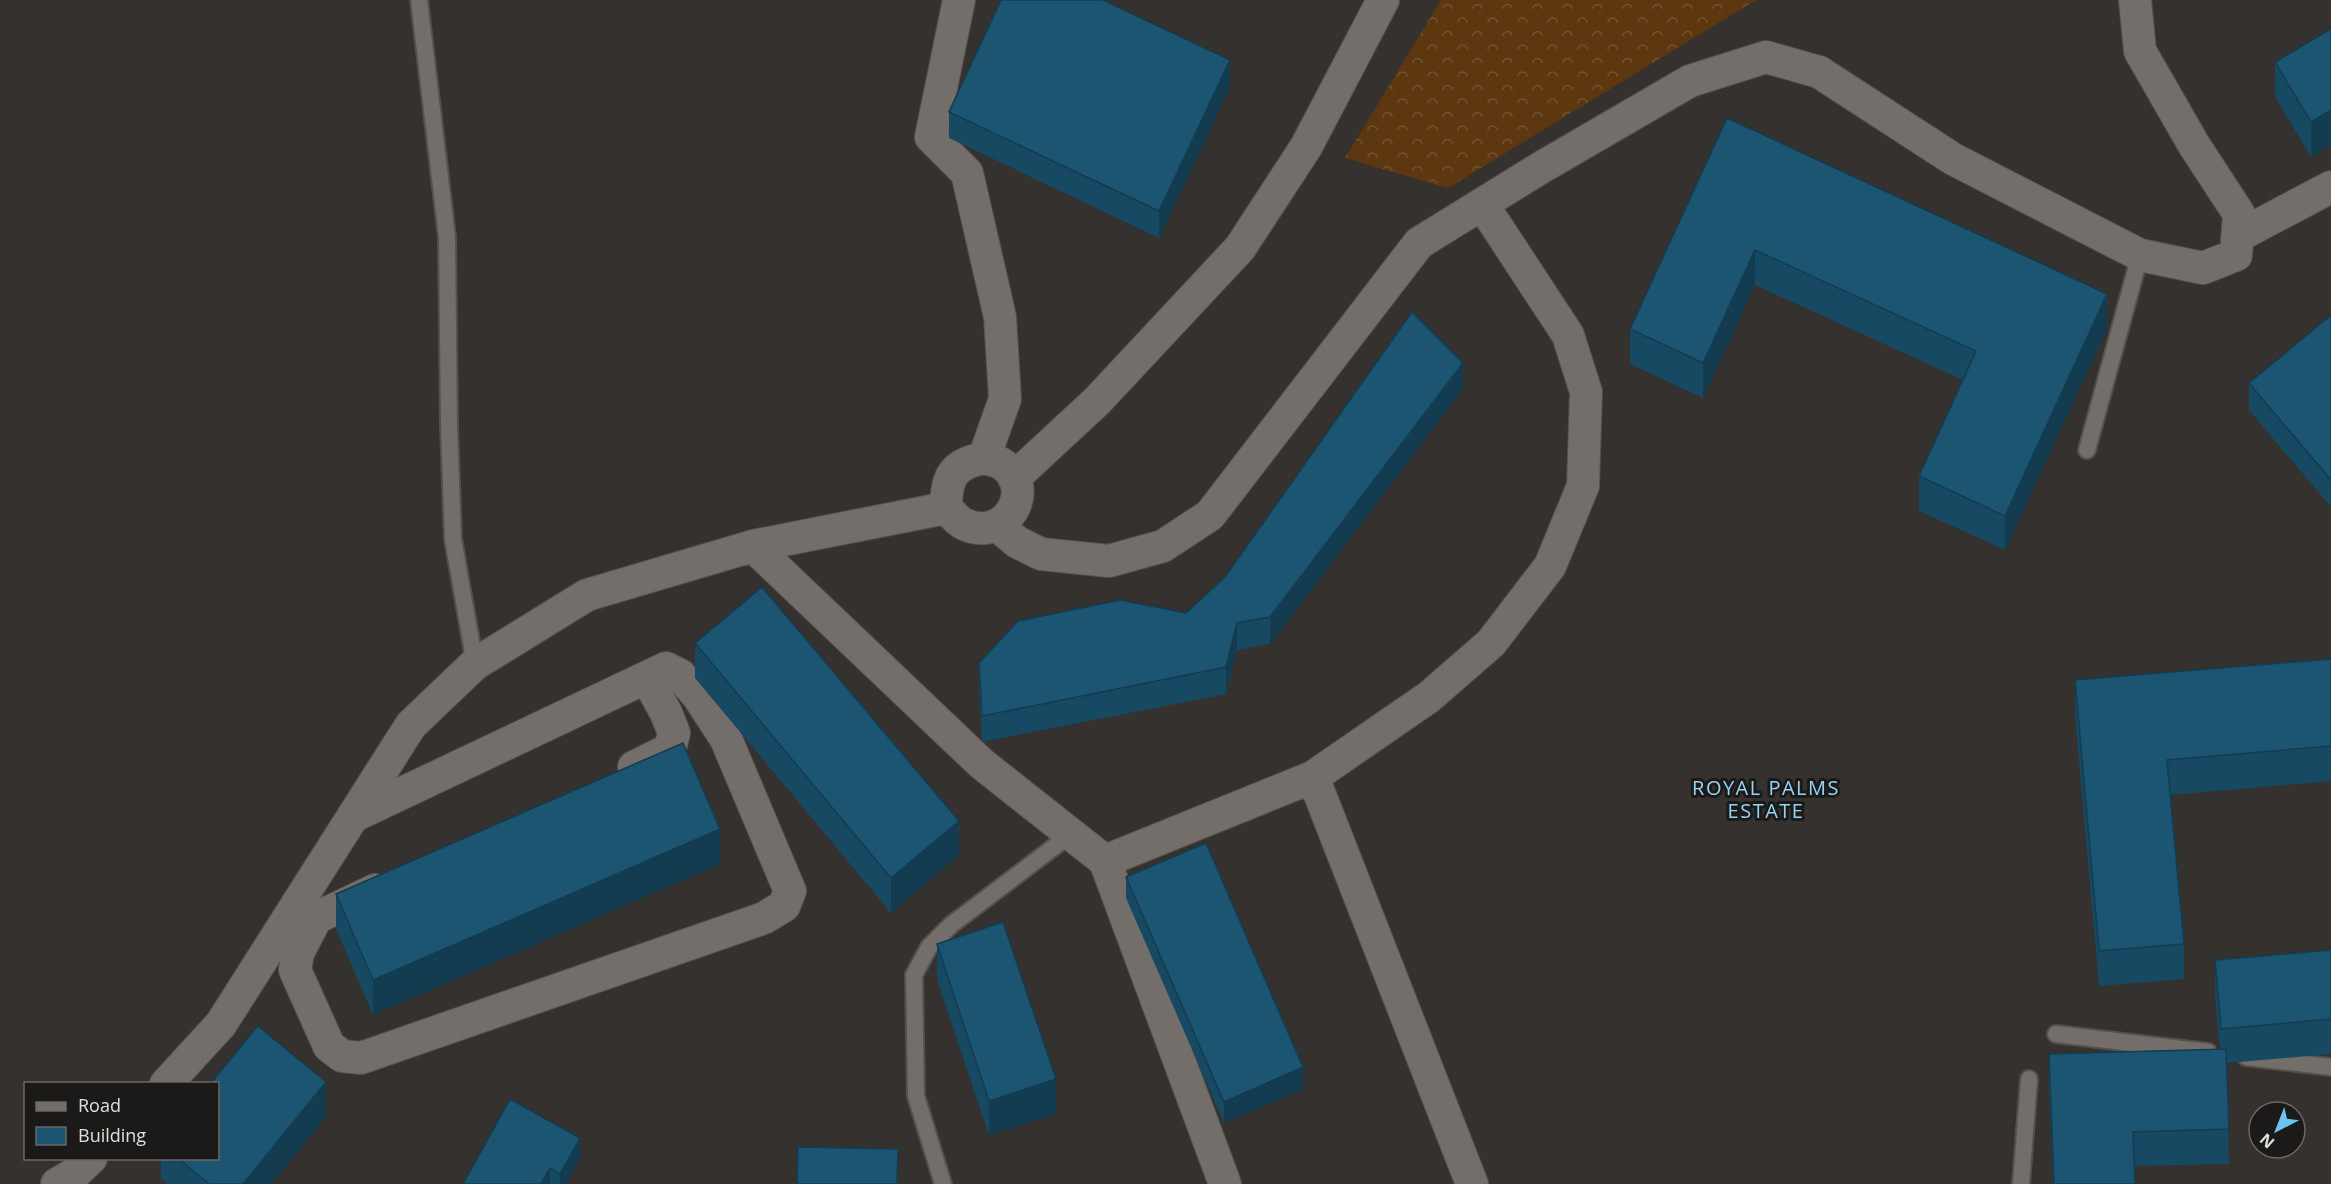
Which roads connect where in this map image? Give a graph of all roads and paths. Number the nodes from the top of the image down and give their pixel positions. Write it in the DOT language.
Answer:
graph roads {
  1 [pos="420,0"];
  2 [pos="960,0"];
  3 [pos="1383,0"];
  4 [pos="2134,0"];
  5 [pos="2331,187"];
  6 [pos="1482,204"];
  7 [pos="2238,236"];
  8 [pos="2140,255"];
  9 [pos="2087,450"];
  10 [pos="984,458"];
  11 [pos="1014,478"];
  12 [pos="946,508"];
  13 [pos="998,526"];
  14 [pos="753,546"];
  15 [pos="475,664"];
  16 [pos="647,678"];
  17 [pos="1312,777"];
  18 [pos="606,780"];
  19 [pos="354,816"];
  20 [pos="1071,834"];
  21 [pos="1105,861"];
  22 [pos="402,877"];
  23 [pos="2056,1034"];
  24 [pos="2331,1067"];
  25 [pos="2029,1079"];
  26 [pos="167,1082"];
  27 [pos="943,1184"];
  28 [pos="1225,1184"];
  29 [pos="1472,1184"];
  30 [pos="2021,1184"];
  1 -- 15 [label="lane"];
  2 -- 10 [label="street"];
  3 -- 11 [label="street"];
  4 -- 7 [label="street"];
  5 -- 7 [label="street"];
  6 -- 8 [label="street"];
  6 -- 13 [label="street"];
  6 -- 17 [label="street"];
  7 -- 8 [label="street"];
  8 -- 9 [label="lane"];
  10 -- 11 [label="street"];
  10 -- 12 [label="street"];
  11 -- 13 [label="street"];
  12 -- 13 [label="street"];
  12 -- 14 [label="street"];
  14 -- 15 [label="street"];
  14 -- 20 [label="street"];
  15 -- 19 [label="street"];
  16 -- 18 [label="street"];
  16 -- 19 [label="street"];
  16 -- 22 [label="street"];
  17 -- 21 [label="street"];
  17 -- 29 [label="street"];
  19 -- 26 [label="street"];
  20 -- 21 [label="street"];
  20 -- 27 [label="lane"];
  21 -- 28 [label="street"];
  23 -- 24 [label="lane"];
  25 -- 30 [label="lane"];
}
